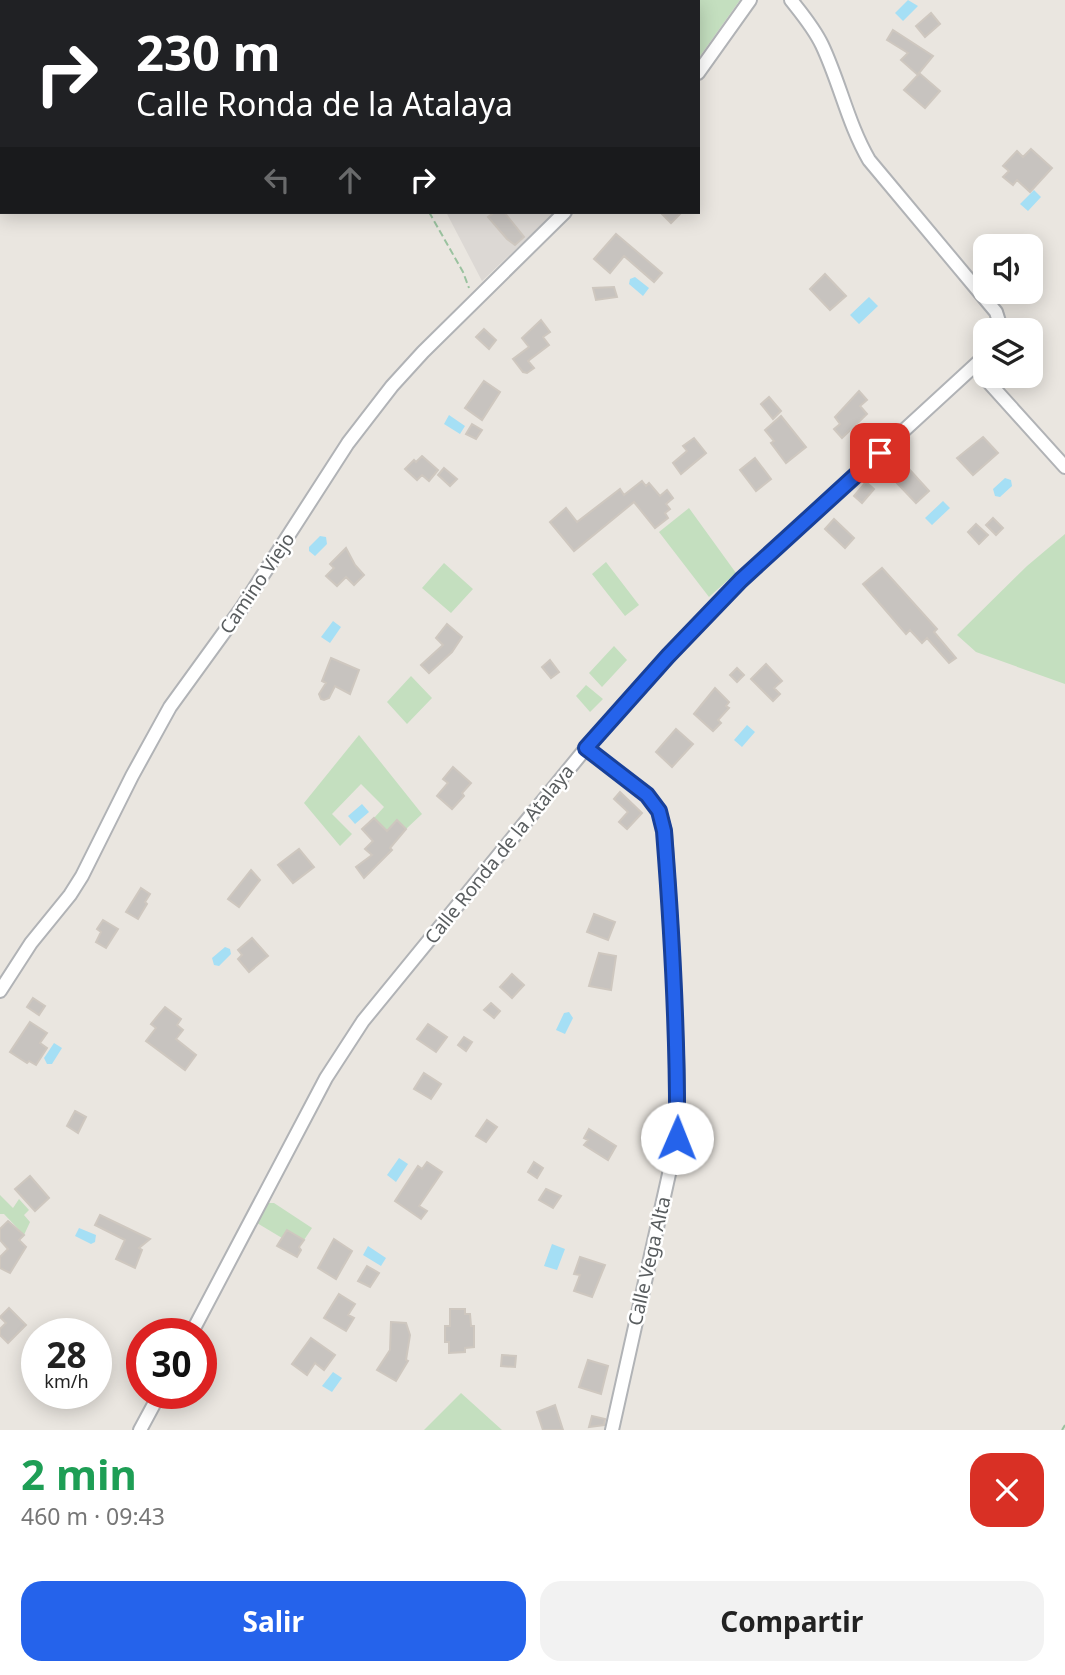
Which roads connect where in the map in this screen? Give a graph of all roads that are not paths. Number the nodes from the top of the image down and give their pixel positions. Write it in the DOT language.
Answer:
graph roads {
  1 [pos="750,0"];
  2 [pos="791,0"];
  3 [pos="700,70"];
  4 [pos="563,214"];
  5 [pos="998,318"];
  6 [pos="973,367"];
  7 [pos="994,388"];
  8 [pos="1065,467"];
  9 [pos="586,748"];
  10 [pos="0,991"];
  11 [pos="199,1318"];
  12 [pos="152,1409"];
  13 [pos="141,1430"];
  14 [pos="612,1430"];
  1 -- 3 [label="street"];
  2 -- 5 [label="street"];
  4 -- 10 [label="street, Camino Viejo"];
  6 -- 9 [label="street, Calle Ronda de la Atalaya"];
  7 -- 8 [label="street"];
  9 -- 11 [label="street, Calle Ronda de la Atalaya"];
  9 -- 14 [label="street, Calle Vega Alta"];
  12 -- 13 [label="street"];
}
